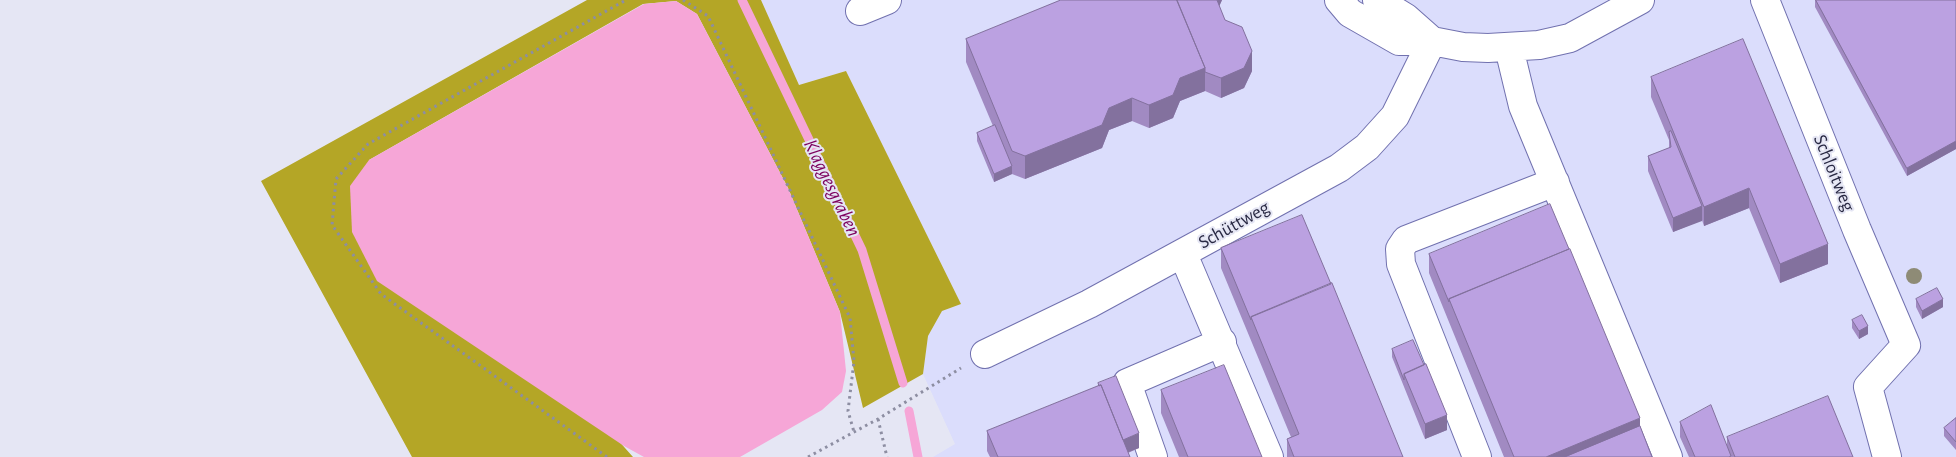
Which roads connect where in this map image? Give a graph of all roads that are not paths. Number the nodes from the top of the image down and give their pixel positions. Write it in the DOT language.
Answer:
graph roads {
  1 [pos="887,0"];
  2 [pos="1339,0"];
  3 [pos="1377,0"];
  4 [pos="1640,0"];
  5 [pos="1765,0"];
  6 [pos="860,11"];
  7 [pos="1432,41"];
  8 [pos="1509,48"];
  9 [pos="1555,182"];
  10 [pos="1183,254"];
  11 [pos="1222,342"];
  12 [pos="985,354"];
  13 [pos="1153,457"];
  14 [pos="1269,457"];
  15 [pos="1477,457"];
  16 [pos="1668,457"];
  17 [pos="1887,457"];
  1 -- 6 [label="street"];
  2 -- 7 [label="street"];
  3 -- 7 [label="street"];
  4 -- 8 [label="street"];
  5 -- 17 [label="street, Schloitweg"];
  7 -- 8 [label="street"];
  7 -- 10 [label="street, Schüttweg"];
  8 -- 9 [label="street"];
  9 -- 15 [label="street"];
  9 -- 16 [label="street"];
  10 -- 11 [label="street"];
  10 -- 12 [label="street, Schüttweg"];
  11 -- 13 [label="street"];
  11 -- 14 [label="street"];
}
